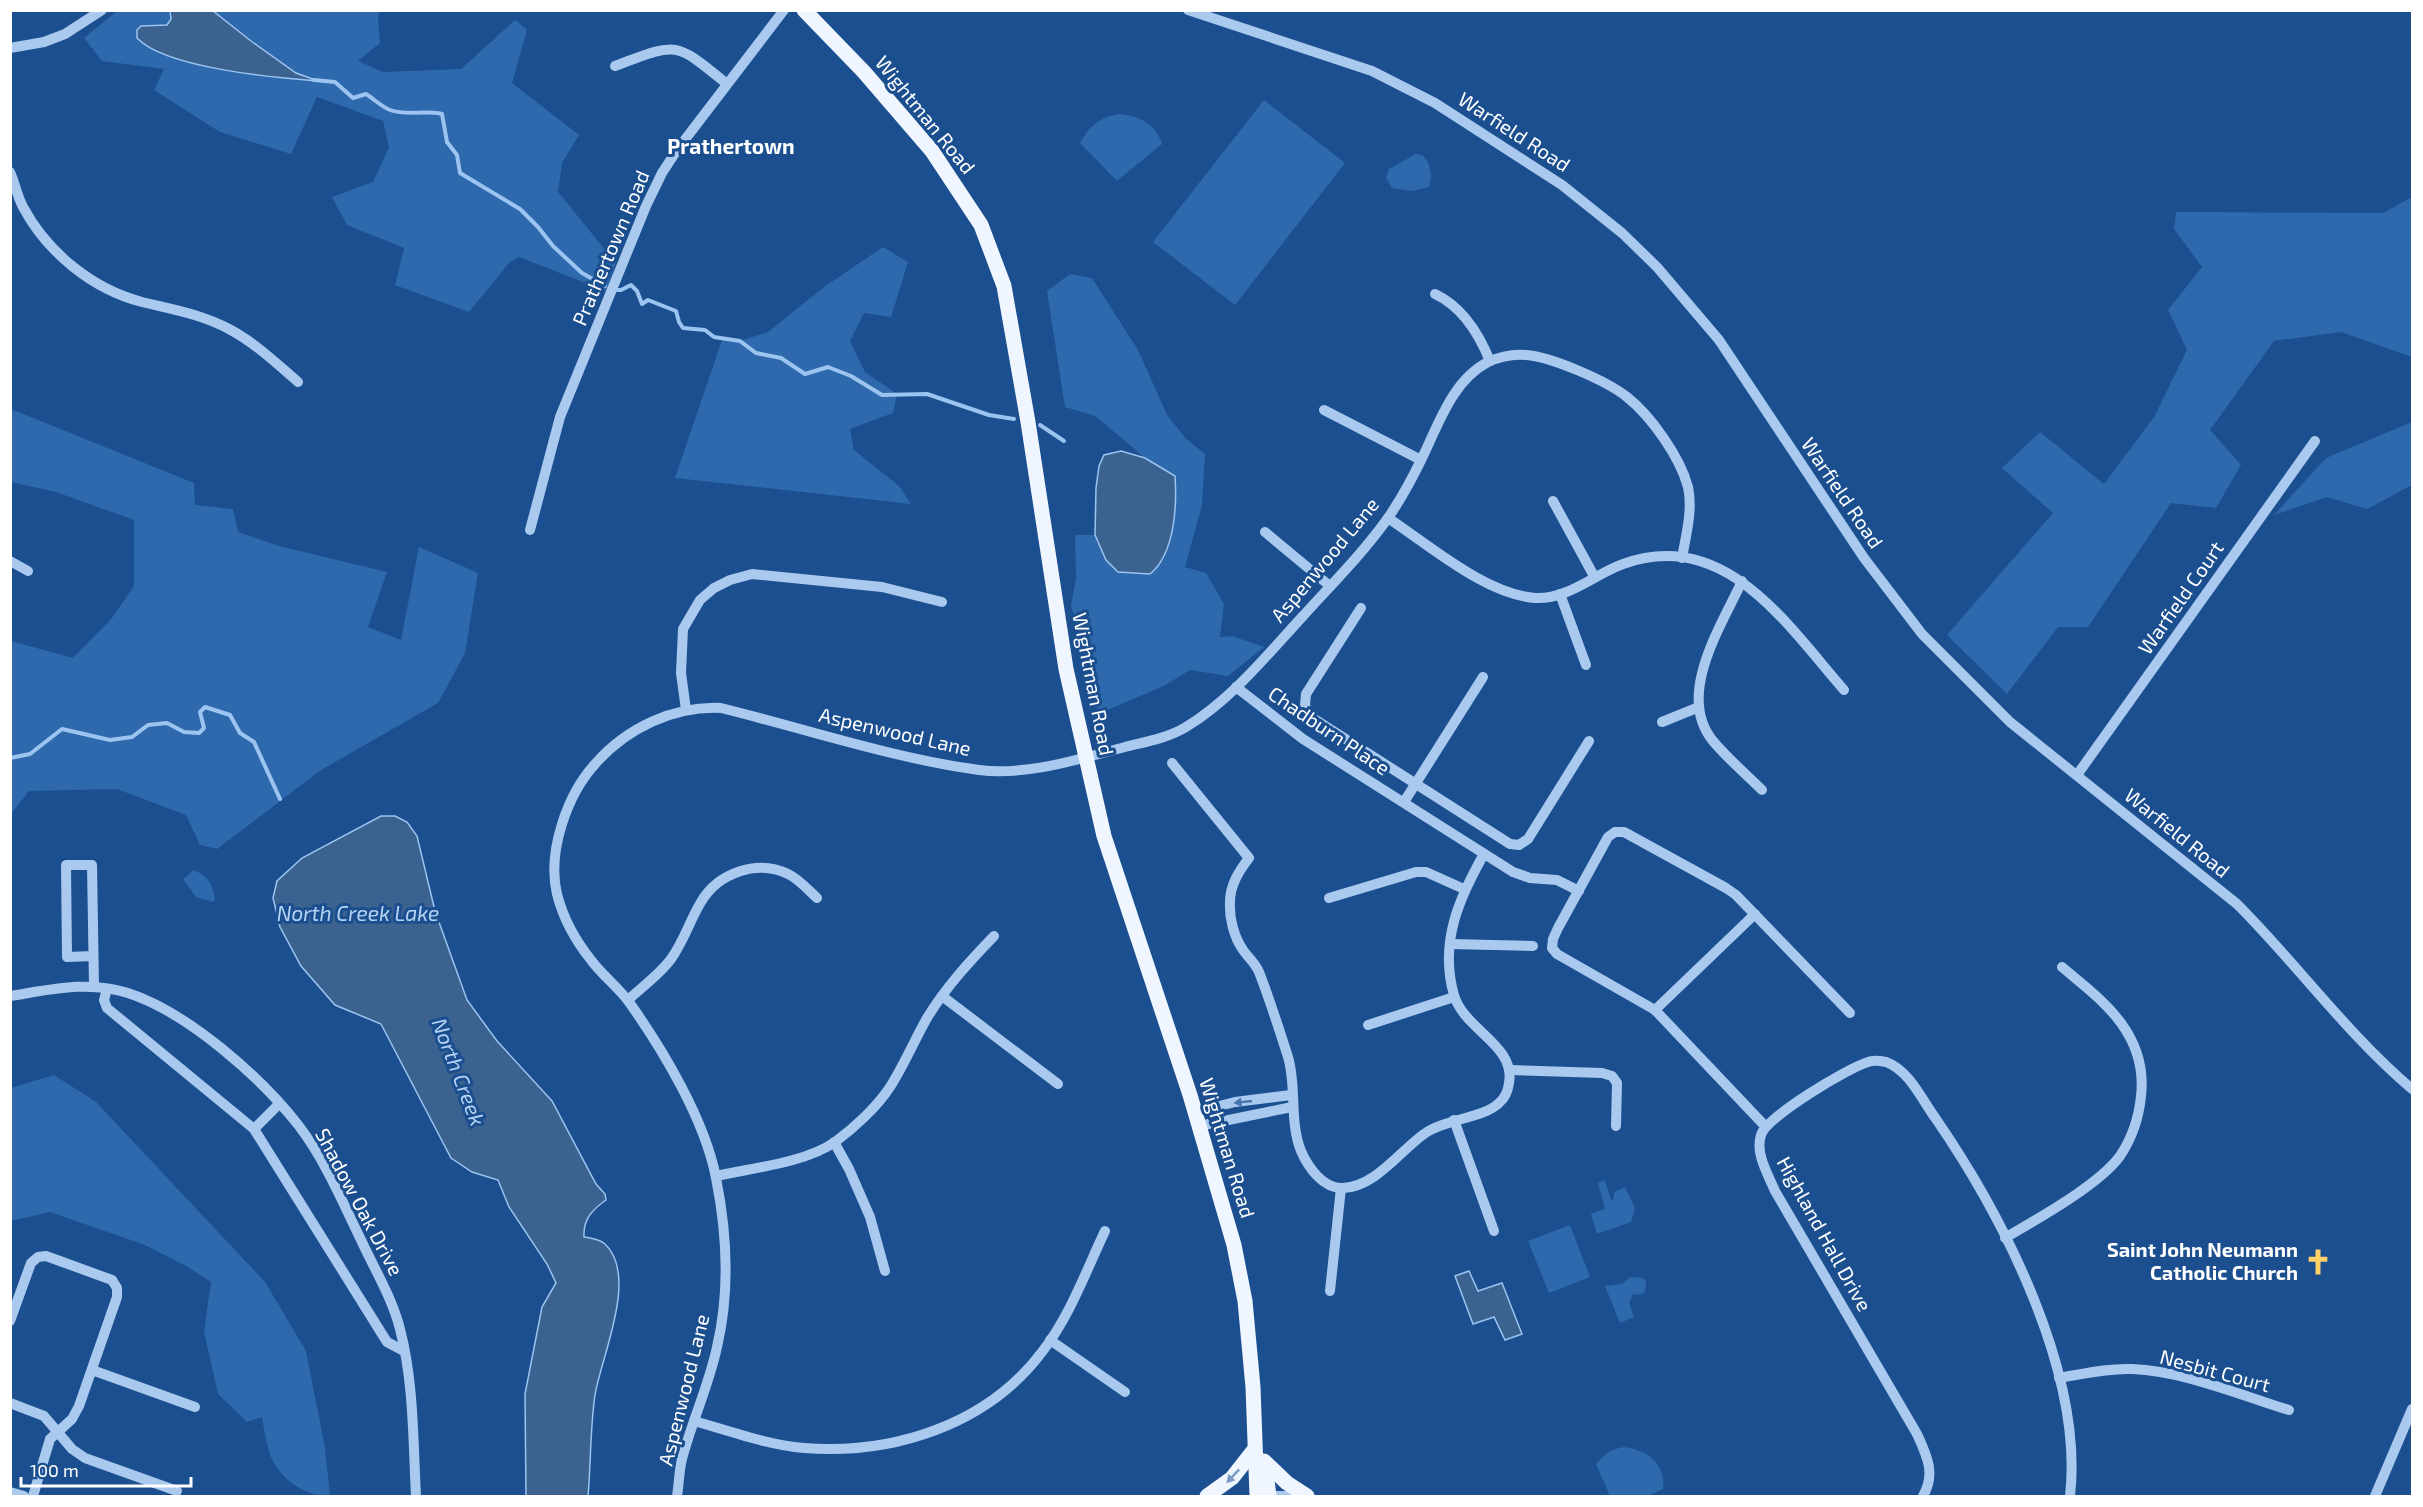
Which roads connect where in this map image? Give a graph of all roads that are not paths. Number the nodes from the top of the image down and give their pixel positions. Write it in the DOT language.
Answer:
graph roads {
  1 [pos="102,10"];
  2 [pos="784,10"];
  3 [pos="804,10"];
  4 [pos="1188,10"];
  5 [pos="10,48"];
  6 [pos="615,66"];
  7 [pos="727,84"];
  8 [pos="10,172"];
  9 [pos="1435,294"];
  10 [pos="1490,361"];
  11 [pos="298,382"];
  12 [pos="1324,410"];
  13 [pos="2315,441"];
  14 [pos="1421,460"];
  15 [pos="1553,501"];
  16 [pos="1388,518"];
  17 [pos="530,530"];
  18 [pos="1265,532"];
  19 [pos="1682,558"];
  20 [pos="10,561"];
  21 [pos="28,571"];
  22 [pos="1594,576"];
  23 [pos="1742,581"];
  24 [pos="1330,586"];
  25 [pos="1560,594"];
  26 [pos="942,602"];
  27 [pos="1361,608"];
  28 [pos="1586,665"];
  29 [pos="1483,677"];
  30 [pos="1236,687"];
  31 [pos="1844,690"];
  32 [pos="1699,707"];
  33 [pos="686,710"];
  34 [pos="1662,722"];
  35 [pos="1589,741"];
  36 [pos="1086,757"];
  37 [pos="1172,763"];
  38 [pos="2077,776"];
  39 [pos="1416,784"];
  40 [pos="1762,790"];
  41 [pos="1404,802"];
  42 [pos="1484,854"];
  43 [pos="1464,889"];
  44 [pos="1579,891"];
  45 [pos="817,898"];
  46 [pos="1329,898"];
  47 [pos="1755,914"];
  48 [pos="994,936"];
  49 [pos="1450,944"];
  50 [pos="1533,946"];
  51 [pos="93,956"];
  52 [pos="2062,967"];
  53 [pos="94,987"];
  54 [pos="107,989"];
  55 [pos="10,996"];
  56 [pos="942,996"];
  57 [pos="1454,997"];
  58 [pos="628,1000"];
  59 [pos="1655,1010"];
  60 [pos="1850,1012"];
  61 [pos="1368,1024"];
  62 [pos="1510,1070"];
  63 [pos="1058,1084"];
  64 [pos="2412,1089"];
  65 [pos="1291,1095"];
  66 [pos="279,1104"];
  67 [pos="1292,1107"];
  68 [pos="1197,1119"];
  69 [pos="1454,1120"];
  70 [pos="1616,1126"];
  71 [pos="1765,1126"];
  72 [pos="254,1129"];
  73 [pos="834,1142"];
  74 [pos="716,1176"];
  75 [pos="1341,1188"];
  76 [pos="1105,1231"];
  77 [pos="1494,1231"];
  78 [pos="2006,1238"];
  79 [pos="885,1271"];
  80 [pos="1329,1291"];
  81 [pos="10,1321"];
  82 [pos="1050,1340"];
  83 [pos="404,1351"];
  84 [pos="92,1370"];
  85 [pos="2059,1378"];
  86 [pos="1125,1392"];
  87 [pos="10,1403"];
  88 [pos="195,1407"];
  89 [pos="2412,1408"];
  90 [pos="2289,1410"];
  91 [pos="694,1421"];
  92 [pos="56,1432"];
  93 [pos="1259,1456"];
  94 [pos="177,1491"];
  95 [pos="10,1492"];
  96 [pos="1257,1496"];
  97 [pos="1269,1496"];
  98 [pos="24,1497"];
  99 [pos="33,1497"];
  100 [pos="416,1497"];
  101 [pos="677,1497"];
  102 [pos="1207,1497"];
  103 [pos="1247,1497"];
  104 [pos="1299,1497"];
  105 [pos="1307,1497"];
  106 [pos="1923,1497"];
  107 [pos="2070,1497"];
  108 [pos="2375,1497"];
  1 -- 5 [label="street"];
  2 -- 7 [label="street, Prathertown Road"];
  3 -- 36 [label="main road, Wightman Road"];
  4 -- 38 [label="street, Warfield Road"];
  6 -- 7 [label="street"];
  7 -- 17 [label="street, Prathertown Road"];
  8 -- 11 [label="street"];
  9 -- 10 [label="street"];
  10 -- 14 [label="street, Aspenwood Lane"];
  10 -- 19 [label="street, Aspenwood Lane"];
  12 -- 14 [label="street"];
  13 -- 38 [label="street, Warfield Court"];
  14 -- 16 [label="street, Aspenwood Lane"];
  15 -- 22 [label="street"];
  16 -- 24 [label="street, Aspenwood Lane"];
  16 -- 25 [label="street"];
  18 -- 24 [label="street"];
  19 -- 22 [label="street"];
  19 -- 23 [label="street"];
  20 -- 21 [label="street"];
  22 -- 25 [label="street"];
  23 -- 31 [label="street"];
  23 -- 32 [label="street"];
  24 -- 30 [label="street, Aspenwood Lane"];
  25 -- 28 [label="street"];
  26 -- 33 [label="street"];
  27 -- 39 [label="street, Chadburn Place"];
  29 -- 39 [label="street"];
  30 -- 36 [label="street, Aspenwood Lane"];
  30 -- 41 [label="street, Chadburn Place"];
  32 -- 34 [label="street"];
  32 -- 40 [label="street"];
  33 -- 36 [label="street, Aspenwood Lane"];
  33 -- 58 [label="street, Aspenwood Lane"];
  35 -- 39 [label="street, Chadburn Place"];
  36 -- 68 [label="main road, Wightman Road"];
  37 -- 65 [label="street"];
  38 -- 64 [label="street, Warfield Road"];
  39 -- 41 [label="street"];
  41 -- 42 [label="street, Chadburn Place"];
  42 -- 43 [label="street"];
  42 -- 44 [label="street, Chadburn Place"];
  43 -- 46 [label="street"];
  43 -- 49 [label="street"];
  44 -- 47 [label="street"];
  44 -- 59 [label="street"];
  45 -- 58 [label="street"];
  47 -- 59 [label="street"];
  47 -- 60 [label="street"];
  48 -- 56 [label="street"];
  49 -- 50 [label="street"];
  49 -- 57 [label="street"];
  51 -- 51 [label="street"];
  51 -- 53 [label="street"];
  52 -- 78 [label="street"];
  53 -- 54 [label="street, Shadow Oak Drive"];
  53 -- 55 [label="street, Shadow Oak Drive"];
  54 -- 66 [label="street, Shadow Oak Drive"];
  54 -- 72 [label="street"];
  56 -- 63 [label="street"];
  56 -- 73 [label="street"];
  57 -- 61 [label="street"];
  57 -- 62 [label="street"];
  58 -- 74 [label="street, Aspenwood Lane"];
  59 -- 71 [label="street"];
  62 -- 69 [label="street"];
  62 -- 70 [label="street"];
  65 -- 67 [label="street"];
  65 -- 68 [label="street, one-way"];
  66 -- 72 [label="street"];
  66 -- 83 [label="street, Shadow Oak Drive"];
  67 -- 68 [label="street"];
  67 -- 75 [label="street"];
  68 -- 93 [label="main road, Wightman Road"];
  69 -- 75 [label="street"];
  69 -- 77 [label="street"];
  71 -- 78 [label="street"];
  71 -- 106 [label="street, Highland Hall Drive"];
  72 -- 83 [label="street"];
  73 -- 74 [label="street"];
  73 -- 79 [label="street"];
  74 -- 91 [label="street, Aspenwood Lane"];
  75 -- 80 [label="street"];
  76 -- 82 [label="street"];
  78 -- 85 [label="street"];
  81 -- 84 [label="street"];
  82 -- 86 [label="street"];
  82 -- 91 [label="street"];
  83 -- 100 [label="street, Shadow Oak Drive"];
  84 -- 88 [label="street"];
  84 -- 92 [label="street"];
  85 -- 90 [label="street, Nesbit Court"];
  85 -- 107 [label="street"];
  87 -- 92 [label="street"];
  89 -- 108 [label="street"];
  91 -- 101 [label="street, Aspenwood Lane"];
  92 -- 94 [label="street"];
  92 -- 99 [label="street"];
  93 -- 96 [label="main road, Wightman Road"];
  93 -- 97 [label="main road, Wightman Road"];
  93 -- 102 [label="main road, one-way"];
  93 -- 105 [label="main road"];
  95 -- 98 [label="street"];
  96 -- 97 [label="street"];
  96 -- 103 [label="main road"];
  97 -- 104 [label="street"];
}
